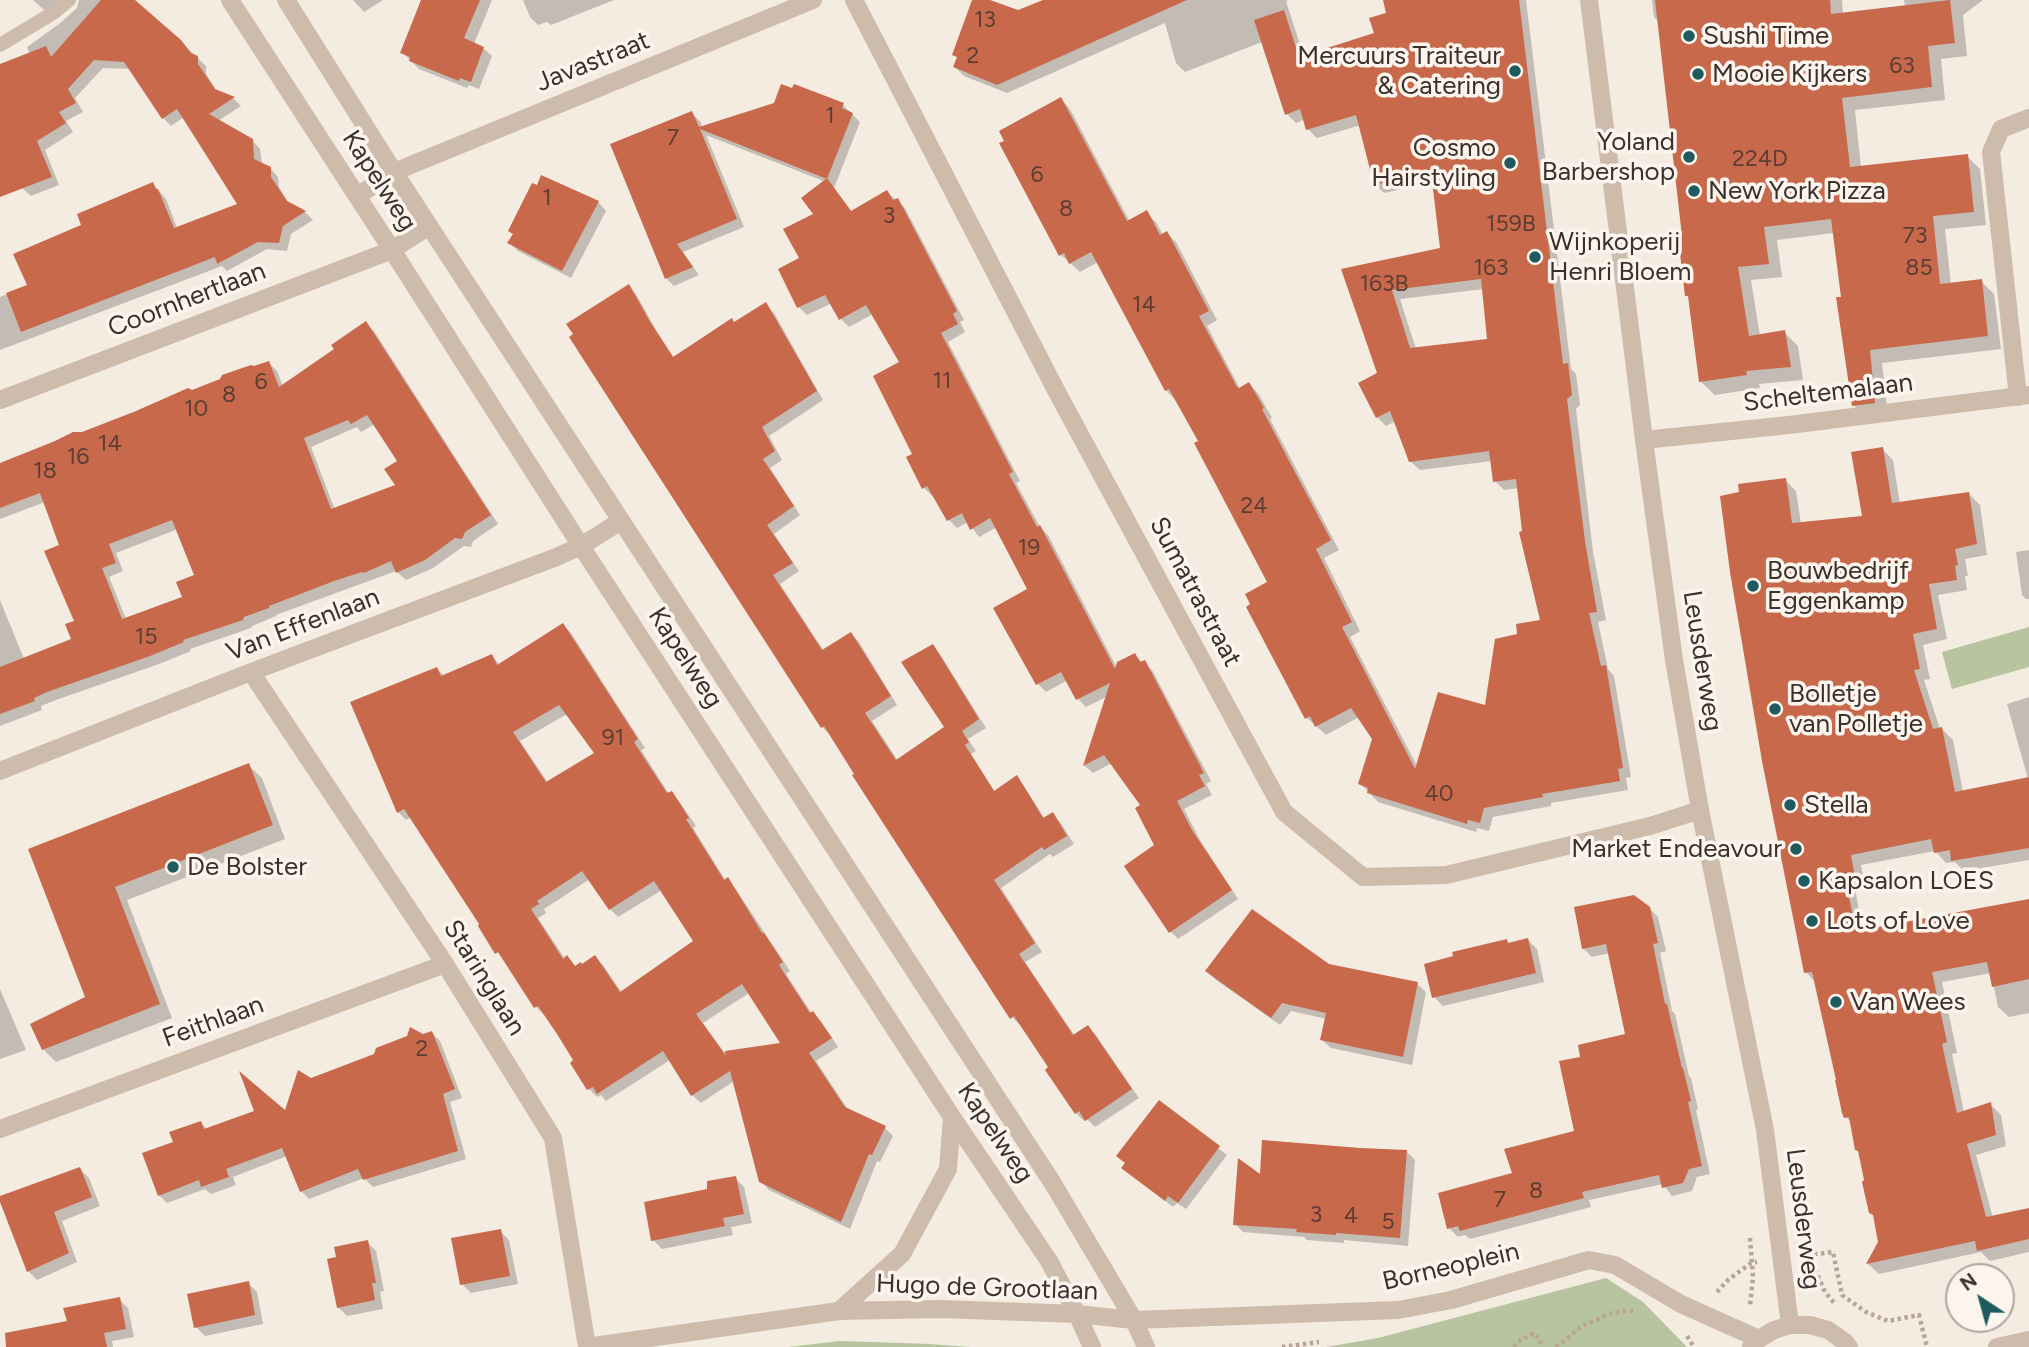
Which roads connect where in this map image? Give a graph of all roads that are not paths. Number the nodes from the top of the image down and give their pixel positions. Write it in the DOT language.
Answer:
graph roads {
  1 [pos="69,0"];
  2 [pos="230,0"];
  3 [pos="286,0"];
  4 [pos="813,0"];
  5 [pos="854,0"];
  6 [pos="1589,0"];
  7 [pos="0,45"];
  8 [pos="2029,118"];
  9 [pos="394,172"];
  10 [pos="357,196"];
  11 [pos="429,226"];
  12 [pos="392,250"];
  13 [pos="2024,396"];
  14 [pos="0,400"];
  15 [pos="1644,440"];
  16 [pos="621,521"];
  17 [pos="581,546"];
  18 [pos="251,672"];
  19 [pos="0,772"];
  20 [pos="1700,810"];
  21 [pos="445,964"];
  22 [pos="952,1117"];
  23 [pos="0,1129"];
  24 [pos="839,1311"];
  25 [pos="1077,1314"];
  26 [pos="1134,1320"];
  27 [pos="1790,1325"];
  28 [pos="2029,1340"];
  29 [pos="1755,1343"];
  30 [pos="587,1347"];
  31 [pos="1092,1347"];
  32 [pos="1146,1347"];
  33 [pos="1849,1347"];
  34 [pos="1997,1347"];
  1 -- 7 [label="lane"];
  2 -- 10 [label="street, Kapelweg"];
  3 -- 9 [label="street, Kapelweg"];
  4 -- 9 [label="street, Javastraat"];
  5 -- 20 [label="street, Sumatrastraat"];
  6 -- 15 [label="street, Leusderweg"];
  8 -- 13 [label="street, Scheltemalaan"];
  9 -- 10 [label="street, Javastraat"];
  9 -- 11 [label="street, Kapelweg"];
  10 -- 12 [label="street, Kapelweg"];
  11 -- 12 [label="street, Coornhertlaan"];
  11 -- 16 [label="street, Kapelweg"];
  12 -- 14 [label="street, Coornhertlaan"];
  12 -- 17 [label="street, Kapelweg"];
  13 -- 15 [label="street, Scheltemalaan"];
  15 -- 20 [label="street, Leusderweg"];
  16 -- 17 [label="street, Van Effenlaan"];
  16 -- 26 [label="street, Kapelweg"];
  17 -- 18 [label="street, Van Effenlaan"];
  17 -- 22 [label="street, Kapelweg"];
  18 -- 19 [label="street, Van Effenlaan"];
  18 -- 21 [label="street, Staringlaan"];
  20 -- 27 [label="street, Leusderweg"];
  21 -- 23 [label="street, Feithlaan"];
  21 -- 30 [label="street, Staringlaan"];
  22 -- 24 [label="street, Hugo de Grootlaan"];
  22 -- 25 [label="street, Kapelweg"];
  24 -- 25 [label="street, Hugo de Grootlaan"];
  24 -- 30 [label="street, Hugo de Grootlaan"];
  25 -- 26 [label="street, Hugo de Grootlaan"];
  25 -- 31 [label="street, Kapelweg"];
  26 -- 29 [label="street, Borneoplein"];
  26 -- 32 [label="street, Kapelweg"];
  27 -- 29 [label="street, Borneoplein"];
  27 -- 33 [label="street"];
  28 -- 34 [label="street"];
}
